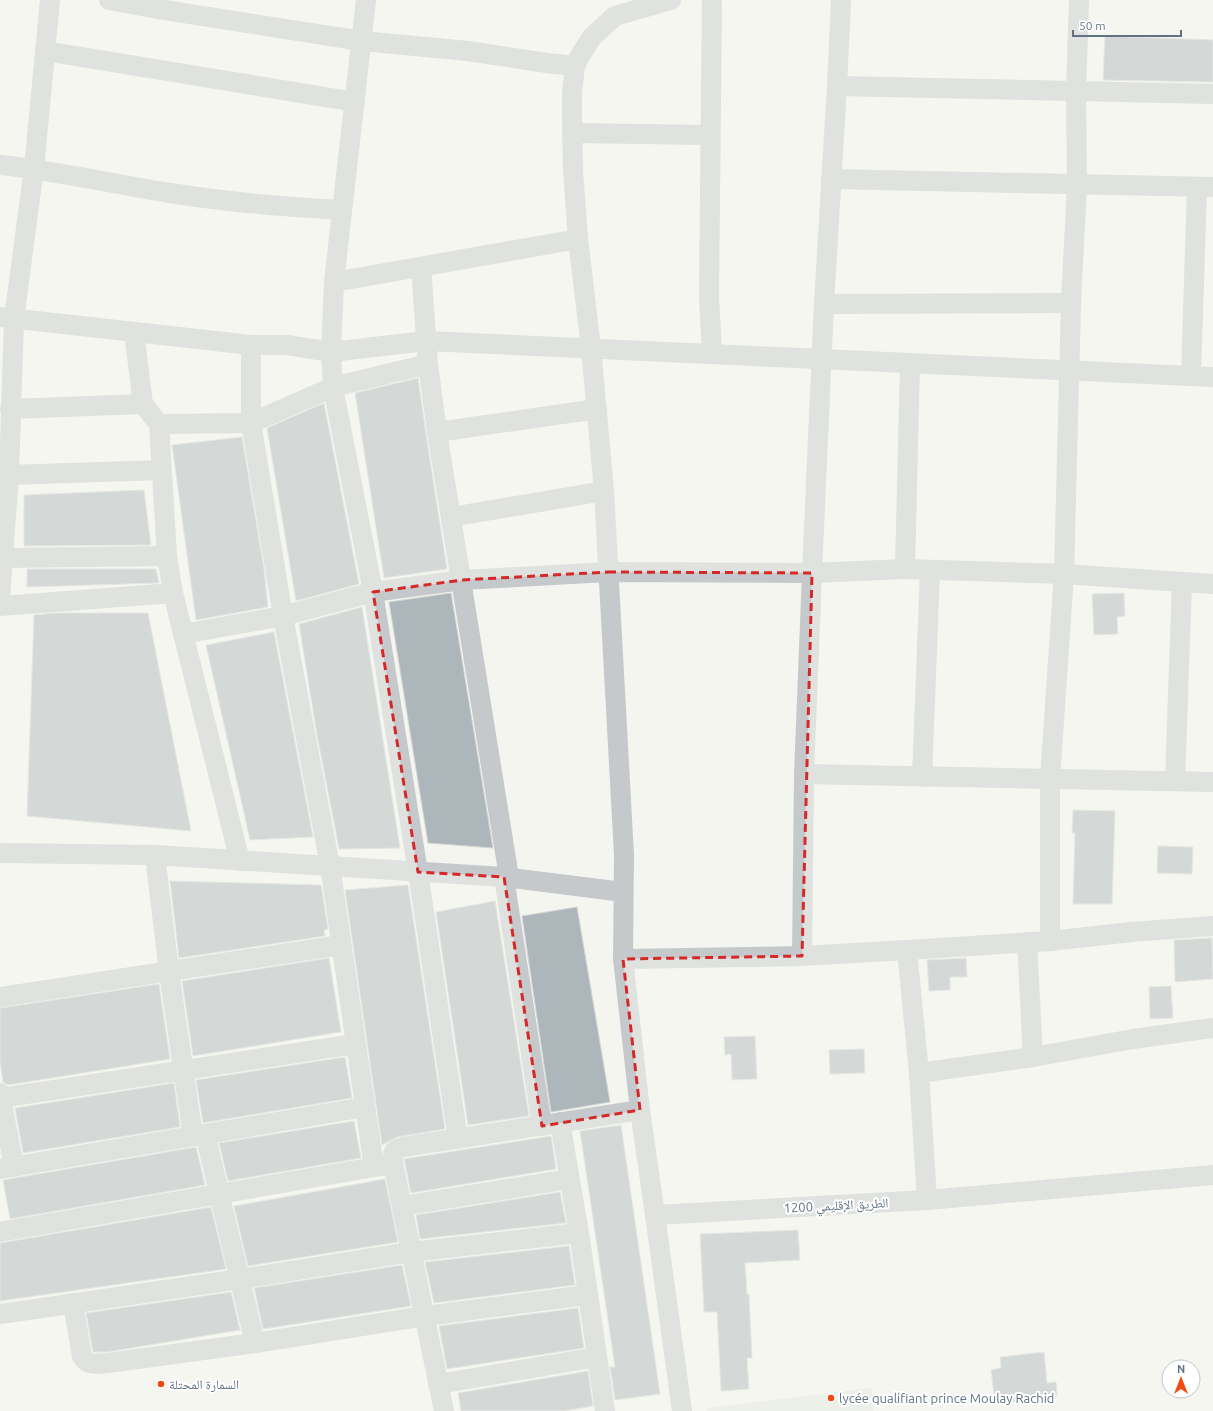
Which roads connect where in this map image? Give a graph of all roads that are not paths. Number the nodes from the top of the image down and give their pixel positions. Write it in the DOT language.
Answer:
graph roads {
  1 [pos="50,0"];
  2 [pos="109,0"];
  3 [pos="366,0"];
  4 [pos="671,0"];
  5 [pos="712,0"];
  6 [pos="841,0"];
  7 [pos="1078,0"];
  8 [pos="616,8"];
  9 [pos="362,41"];
  10 [pos="45,50"];
  11 [pos="575,66"];
  12 [pos="837,86"];
  13 [pos="1076,91"];
  14 [pos="1213,94"];
  15 [pos="355,102"];
  16 [pos="572,133"];
  17 [pos="710,135"];
  18 [pos="0,166"];
  19 [pos="34,168"];
  20 [pos="831,179"];
  21 [pos="1076,185"];
  22 [pos="1205,187"];
  23 [pos="342,210"];
  24 [pos="578,239"];
  25 [pos="421,267"];
  26 [pos="334,282"];
  27 [pos="1071,303"];
  28 [pos="824,304"];
  29 [pos="7,318"];
  30 [pos="134,332"];
  31 [pos="426,341"];
  32 [pos="250,345"];
  33 [pos="591,348"];
  34 [pos="331,352"];
  35 [pos="712,354"];
  36 [pos="822,359"];
  37 [pos="910,363"];
  38 [pos="428,364"];
  39 [pos="1070,370"];
  40 [pos="1191,376"];
  41 [pos="1213,377"];
  42 [pos="333,387"];
  43 [pos="143,404"];
  44 [pos="10,409"];
  45 [pos="597,409"];
  46 [pos="251,423"];
  47 [pos="159,424"];
  48 [pos="437,432"];
  49 [pos="4,447"];
  50 [pos="161,470"];
  51 [pos="9,475"];
  52 [pos="604,491"];
  53 [pos="451,516"];
  54 [pos="167,556"];
  55 [pos="2,558"];
  56 [pos="905,569"];
  57 [pos="930,570"];
  58 [pos="608,572"];
  59 [pos="812,573"];
  60 [pos="1064,574"];
  61 [pos="462,580"];
  62 [pos="1182,582"];
  63 [pos="1213,584"];
  64 [pos="373,592"];
  65 [pos="173,593"];
  66 [pos="0,597"];
  67 [pos="0,606"];
  68 [pos="283,616"];
  69 [pos="183,634"];
  70 [pos="804,774"];
  71 [pos="922,776"];
  72 [pos="1050,779"];
  73 [pos="1175,781"];
  74 [pos="1213,782"];
  75 [pos="0,853"];
  76 [pos="155,855"];
  77 [pos="240,860"];
  78 [pos="330,866"];
  79 [pos="418,872"];
  80 [pos="507,877"];
  81 [pos="623,892"];
  82 [pos="1213,926"];
  83 [pos="1050,941"];
  84 [pos="1027,942"];
  85 [pos="341,945"];
  86 [pos="907,950"];
  87 [pos="802,956"];
  88 [pos="623,959"];
  89 [pos="169,972"];
  90 [pos="0,997"];
  91 [pos="1213,1028"];
  92 [pos="355,1044"];
  93 [pos="1033,1057"];
  94 [pos="182,1070"];
  95 [pos="919,1073"];
  96 [pos="0,1096"];
  97 [pos="365,1107"];
  98 [pos="640,1110"];
  99 [pos="551,1124"];
  100 [pos="199,1135"];
  101 [pos="458,1139"];
  102 [pos="383,1165"];
  103 [pos="7,1168"];
  104 [pos="1213,1175"];
  105 [pos="569,1179"];
  106 [pos="219,1195"];
  107 [pos="927,1200"];
  108 [pos="402,1206"];
  109 [pos="655,1215"];
  110 [pos="0,1232"];
  111 [pos="579,1233"];
  112 [pos="411,1252"];
  113 [pos="240,1279"];
  114 [pos="587,1295"];
  115 [pos="73,1303"];
  116 [pos="0,1314"];
  117 [pos="425,1316"];
  118 [pos="255,1343"];
  119 [pos="597,1357"];
  120 [pos="438,1384"];
  121 [pos="444,1411"];
  122 [pos="605,1411"];
  123 [pos="678,1411"];
  124 [pos="682,1411"];
  1 -- 10 [label="street"];
  2 -- 9 [label="street"];
  3 -- 9 [label="street"];
  4 -- 8 [label="street"];
  5 -- 17 [label="street"];
  6 -- 12 [label="street"];
  7 -- 13 [label="street"];
  8 -- 11 [label="street"];
  9 -- 11 [label="street"];
  9 -- 15 [label="street"];
  10 -- 15 [label="street"];
  10 -- 19 [label="street"];
  11 -- 16 [label="street"];
  12 -- 13 [label="street"];
  12 -- 20 [label="street"];
  13 -- 14 [label="street"];
  13 -- 21 [label="street"];
  15 -- 23 [label="street"];
  16 -- 17 [label="street"];
  16 -- 24 [label="street"];
  17 -- 35 [label="street"];
  18 -- 19 [label="street"];
  19 -- 23 [label="street"];
  19 -- 29 [label="street"];
  20 -- 21 [label="street"];
  20 -- 28 [label="street"];
  21 -- 22 [label="street"];
  21 -- 27 [label="street"];
  22 -- 40 [label="street"];
  23 -- 26 [label="street"];
  24 -- 25 [label="street"];
  24 -- 33 [label="street"];
  25 -- 26 [label="street"];
  25 -- 31 [label="street"];
  26 -- 34 [label="street"];
  27 -- 28 [label="street"];
  27 -- 39 [label="street"];
  28 -- 36 [label="street"];
  29 -- 30 [label="street"];
  29 -- 44 [label="street"];
  30 -- 32 [label="street"];
  30 -- 43 [label="street"];
  31 -- 33 [label="street"];
  31 -- 34 [label="street"];
  31 -- 38 [label="street"];
  32 -- 34 [label="street"];
  32 -- 46 [label="street"];
  33 -- 35 [label="street"];
  33 -- 45 [label="street"];
  34 -- 42 [label="street"];
  35 -- 36 [label="street"];
  36 -- 37 [label="street"];
  36 -- 59 [label="street"];
  37 -- 39 [label="street"];
  37 -- 56 [label="street"];
  38 -- 42 [label="street"];
  38 -- 48 [label="street"];
  39 -- 40 [label="street"];
  39 -- 60 [label="street"];
  40 -- 41 [label="street"];
  42 -- 46 [label="street"];
  42 -- 64 [label="street"];
  43 -- 44 [label="street"];
  43 -- 47 [label="street"];
  44 -- 49 [label="street"];
  45 -- 48 [label="street"];
  45 -- 52 [label="street"];
  46 -- 47 [label="street"];
  46 -- 68 [label="street"];
  47 -- 50 [label="street"];
  48 -- 53 [label="street"];
  49 -- 51 [label="street"];
  50 -- 51 [label="street"];
  50 -- 54 [label="street"];
  51 -- 55 [label="street"];
  52 -- 53 [label="street"];
  52 -- 58 [label="street"];
  53 -- 61 [label="street"];
  54 -- 55 [label="street"];
  54 -- 65 [label="street"];
  55 -- 66 [label="street"];
  56 -- 57 [label="street"];
  56 -- 59 [label="street"];
  57 -- 60 [label="street"];
  57 -- 71 [label="street"];
  58 -- 59 [label="street"];
  58 -- 61 [label="street"];
  58 -- 81 [label="street"];
  59 -- 70 [label="street"];
  60 -- 62 [label="street"];
  60 -- 72 [label="street"];
  61 -- 64 [label="street"];
  61 -- 80 [label="street"];
  62 -- 63 [label="street"];
  62 -- 73 [label="street"];
  64 -- 68 [label="street"];
  64 -- 79 [label="street"];
  65 -- 67 [label="street"];
  65 -- 69 [label="street"];
  68 -- 69 [label="street"];
  68 -- 78 [label="street"];
  69 -- 77 [label="street"];
  70 -- 71 [label="street"];
  70 -- 87 [label="street"];
  71 -- 72 [label="street"];
  72 -- 73 [label="street"];
  72 -- 83 [label="street"];
  73 -- 74 [label="street"];
  75 -- 76 [label="street"];
  76 -- 77 [label="street"];
  76 -- 89 [label="street"];
  77 -- 78 [label="street"];
  78 -- 79 [label="street"];
  78 -- 85 [label="street"];
  79 -- 80 [label="street"];
  79 -- 101 [label="street"];
  80 -- 81 [label="street"];
  80 -- 99 [label="street"];
  81 -- 88 [label="street"];
  82 -- 83 [label="street"];
  83 -- 84 [label="street"];
  84 -- 86 [label="street"];
  84 -- 93 [label="street"];
  85 -- 89 [label="street"];
  85 -- 92 [label="street"];
  86 -- 87 [label="street"];
  86 -- 95 [label="street"];
  87 -- 88 [label="street"];
  88 -- 98 [label="street"];
  89 -- 90 [label="street"];
  89 -- 94 [label="street"];
  91 -- 93 [label="street"];
  92 -- 94 [label="street"];
  92 -- 97 [label="street"];
  93 -- 95 [label="street"];
  94 -- 96 [label="street"];
  94 -- 100 [label="street"];
  95 -- 107 [label="street"];
  96 -- 103 [label="street"];
  97 -- 100 [label="street"];
  97 -- 102 [label="street"];
  98 -- 99 [label="street"];
  98 -- 109 [label="street"];
  99 -- 101 [label="street"];
  99 -- 105 [label="street"];
  100 -- 103 [label="street"];
  100 -- 106 [label="street"];
  101 -- 102 [label="street"];
  102 -- 106 [label="street"];
  102 -- 108 [label="street"];
  104 -- 107 [label="street, الطريق الإقليمي 1200"];
  105 -- 108 [label="street"];
  105 -- 111 [label="street"];
  106 -- 110 [label="street"];
  106 -- 113 [label="street"];
  107 -- 109 [label="street, الطريق الإقليمي 1200"];
  108 -- 112 [label="street"];
  109 -- 124 [label="street"];
  111 -- 112 [label="street"];
  111 -- 114 [label="street"];
  112 -- 113 [label="street"];
  112 -- 117 [label="street"];
  113 -- 115 [label="street"];
  113 -- 118 [label="street"];
  114 -- 117 [label="street"];
  114 -- 119 [label="street"];
  115 -- 116 [label="street"];
  115 -- 118 [label="street"];
  117 -- 118 [label="street"];
  117 -- 120 [label="street"];
  119 -- 120 [label="street"];
  119 -- 122 [label="street"];
  120 -- 121 [label="street"];
  123 -- 124 [label="street"];
}
